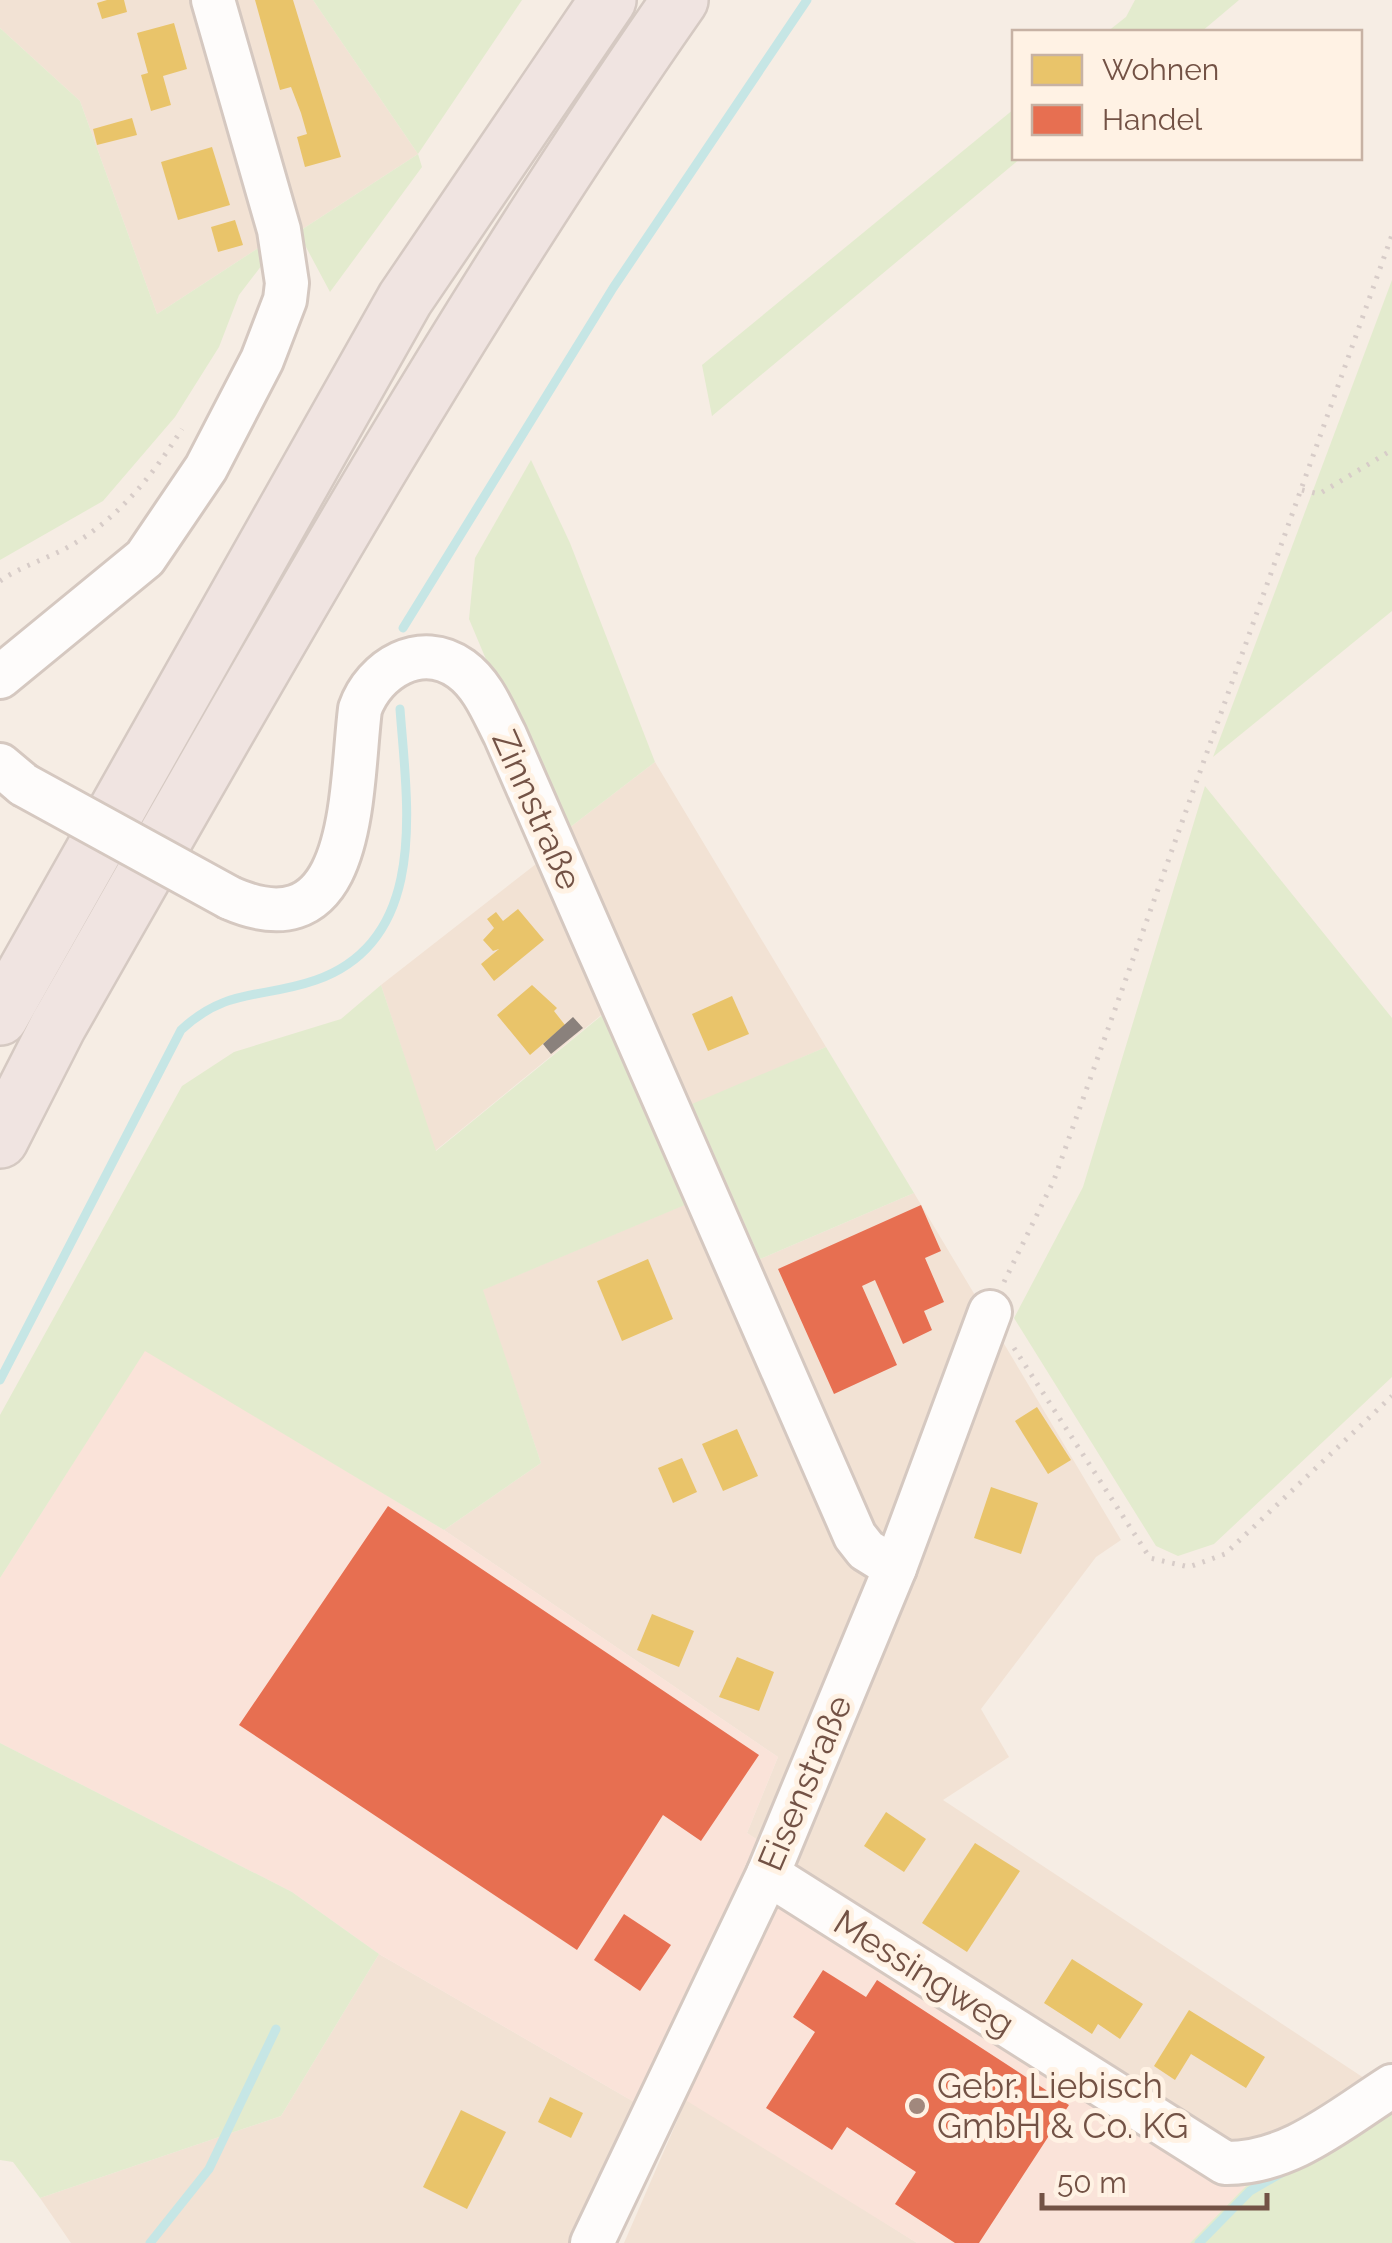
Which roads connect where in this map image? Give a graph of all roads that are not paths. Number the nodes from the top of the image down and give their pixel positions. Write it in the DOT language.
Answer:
graph roads {
  1 [pos="213,0"];
  2 [pos="608,0"];
  3 [pos="680,0"];
  4 [pos="0,676"];
  5 [pos="12,775"];
  6 [pos="0,1017"];
  7 [pos="0,1140"];
  8 [pos="990,1312"];
  9 [pos="895,1568"];
  10 [pos="768,1874"];
  11 [pos="1392,2086"];
  12 [pos="592,2243"];
  1 -- 4 [label="street"];
  2 -- 6 [label="highway"];
  3 -- 7 [label="highway"];
  5 -- 9 [label="street, Zinnstraße, bridge"];
  8 -- 9 [label="street, Eisenstraße"];
  9 -- 10 [label="street, Eisenstraße"];
  10 -- 11 [label="street, Messingweg"];
  10 -- 12 [label="street, Eisenstraße"];
}
